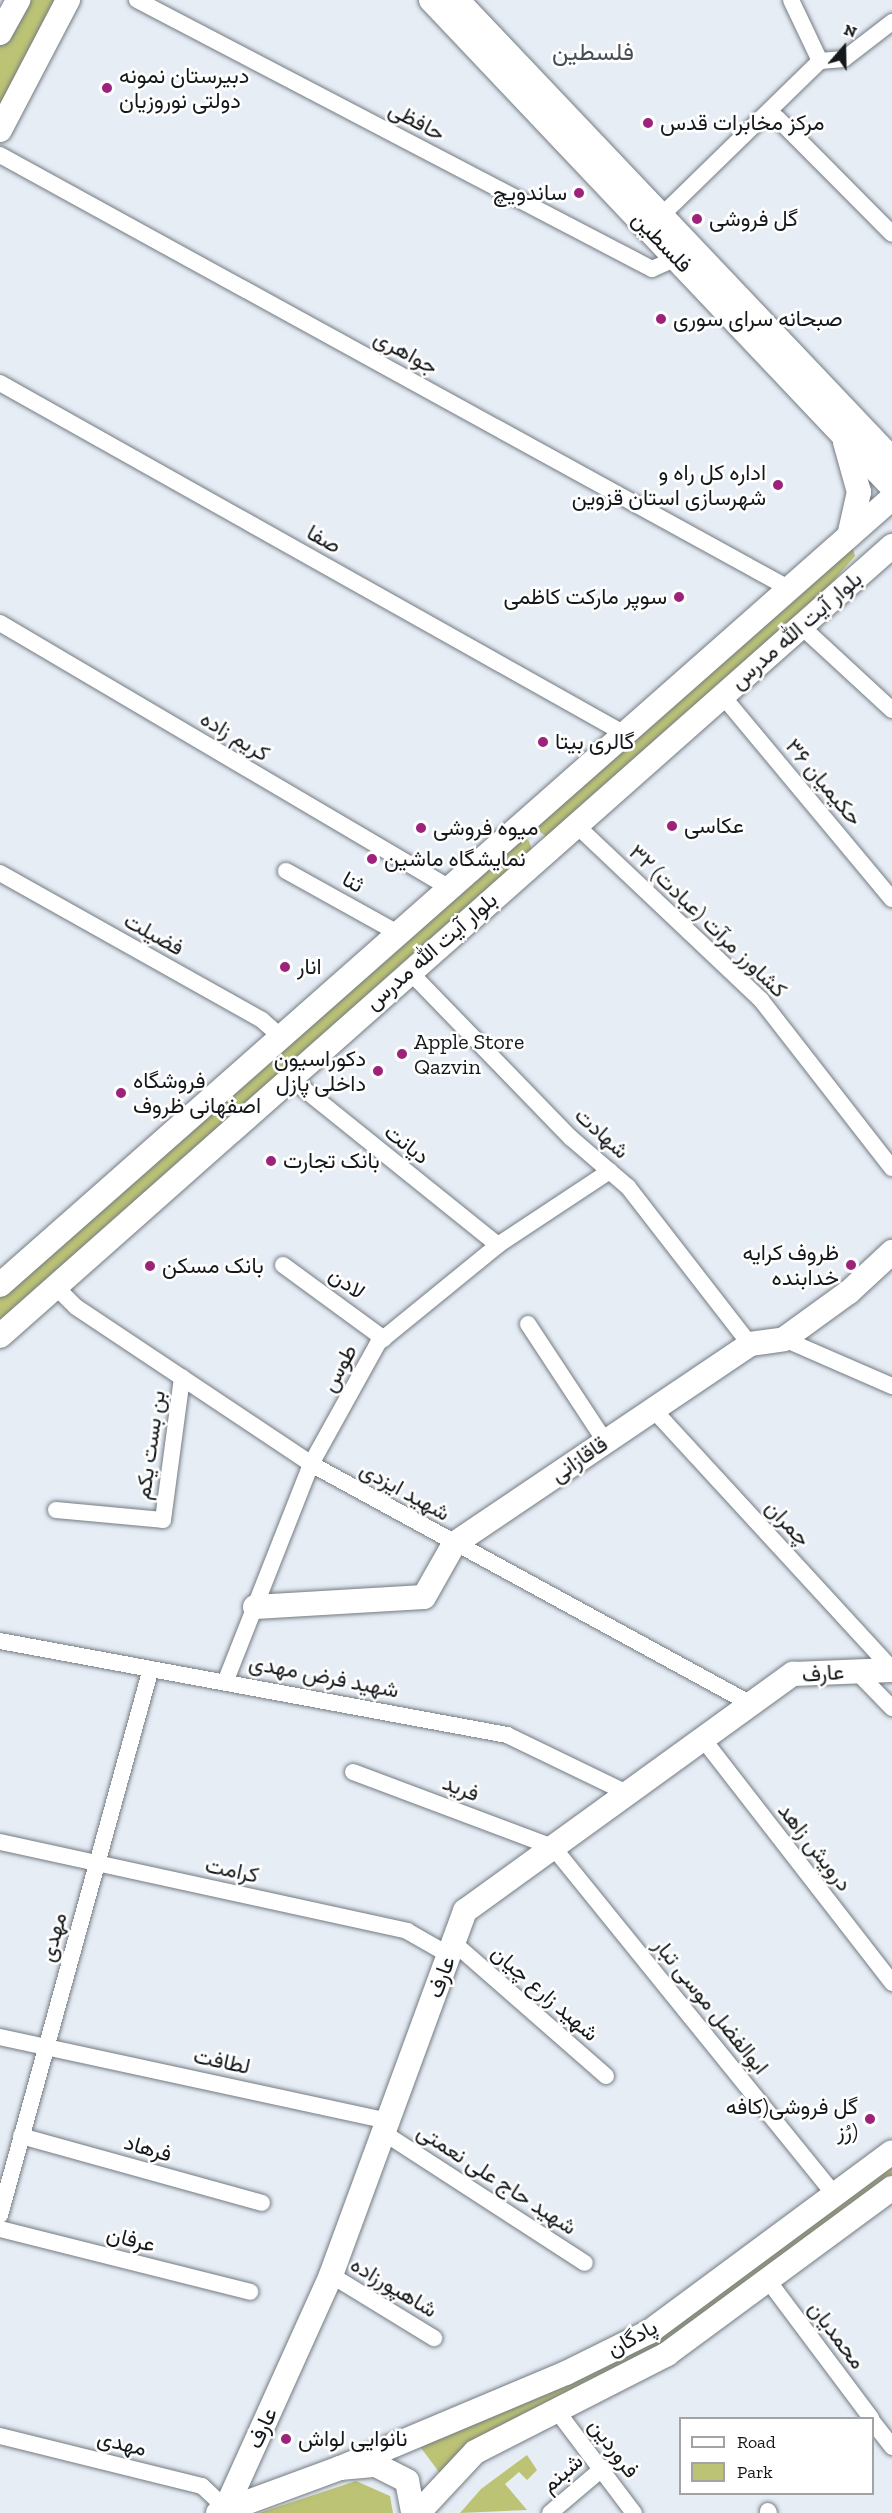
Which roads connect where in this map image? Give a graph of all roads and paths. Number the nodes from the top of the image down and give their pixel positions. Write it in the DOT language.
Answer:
graph roads {
  1 [pos="18,0"];
  2 [pos="68,0"];
  3 [pos="137,0"];
  4 [pos="431,0"];
  5 [pos="457,0"];
  6 [pos="791,0"];
  7 [pos="892,22"];
  8 [pos="0,33"];
  9 [pos="820,61"];
  10 [pos="777,118"];
  11 [pos="0,130"];
  12 [pos="0,155"];
  13 [pos="662,215"];
  14 [pos="892,234"];
  15 [pos="677,258"];
  16 [pos="0,383"];
  17 [pos="846,424"];
  18 [pos="892,440"];
  19 [pos="892,459"];
  20 [pos="891,497"];
  21 [pos="892,530"];
  22 [pos="849,536"];
  23 [pos="892,546"];
  24 [pos="883,562"];
  25 [pos="790,589"];
  26 [pos="0,623"];
  27 [pos="801,626"];
  28 [pos="771,652"];
  29 [pos="721,694"];
  30 [pos="892,710"];
  31 [pos="625,734"];
  32 [pos="534,813"];
  33 [pos="575,824"];
  34 [pos="514,831"];
  35 [pos="554,843"];
  36 [pos="535,859"];
  37 [pos="286,871"];
  38 [pos="0,873"];
  39 [pos="448,887"];
  40 [pos="892,899"];
  41 [pos="398,933"];
  42 [pos="408,970"];
  43 [pos="282,1038"];
  44 [pos="289,1077"];
  45 [pos="892,1168"];
  46 [pos="610,1171"];
  47 [pos="57,1236"];
  48 [pos="498,1245"];
  49 [pos="892,1252"];
  50 [pos="90,1255"];
  51 [pos="283,1264"];
  52 [pos="0,1285"];
  53 [pos="56,1287"];
  54 [pos="528,1324"];
  55 [pos="0,1336"];
  56 [pos="384,1339"];
  57 [pos="784,1339"];
  58 [pos="750,1344"];
  59 [pos="182,1377"];
  60 [pos="892,1386"];
  61 [pos="651,1407"];
  62 [pos="606,1441"];
  63 [pos="311,1464"];
  64 [pos="56,1510"];
  65 [pos="454,1544"];
  66 [pos="255,1607"];
  67 [pos="0,1641"];
  68 [pos="892,1669"];
  69 [pos="856,1671"];
  70 [pos="150,1672"];
  71 [pos="226,1680"];
  72 [pos="751,1704"];
  73 [pos="892,1708"];
  74 [pos="703,1739"];
  75 [pos="353,1772"];
  76 [pos="627,1793"];
  77 [pos="0,1842"];
  78 [pos="553,1847"];
  79 [pos="97,1864"];
  80 [pos="451,1949"];
  81 [pos="892,1983"];
  82 [pos="0,2037"];
  83 [pos="46,2046"];
  84 [pos="606,2076"];
  85 [pos="386,2127"];
  86 [pos="21,2136"];
  87 [pos="892,2152"];
  88 [pos="4,2186"];
  89 [pos="892,2188"];
  90 [pos="834,2194"];
  91 [pos="262,2203"];
  92 [pos="0,2215"];
  93 [pos="0,2229"];
  94 [pos="585,2263"];
  95 [pos="331,2275"];
  96 [pos="767,2279"];
  97 [pos="250,2292"];
  98 [pos="434,2338"];
  99 [pos="557,2411"];
  100 [pos="870,2417"];
  101 [pos="874,2423"];
  102 [pos="0,2436"];
  103 [pos="892,2447"];
  104 [pos="340,2468"];
  105 [pos="603,2468"];
  106 [pos="220,2511"];
  107 [pos="413,2513"];
  108 [pos="418,2513"];
  109 [pos="550,2513"];
  110 [pos="634,2513"];
  1 -- 8 [label="main road"];
  2 -- 11 [label="main road"];
  3 -- 15 [label="street, حافظی"];
  4 -- 15 [label="main road, فلسطین"];
  5 -- 13 [label="main road, فلسطین"];
  6 -- 9 [label="street"];
  7 -- 9 [label="street"];
  9 -- 13 [label="street"];
  10 -- 14 [label="street"];
  12 -- 25 [label="street, جواهری"];
  13 -- 17 [label="main road, فلسطین"];
  15 -- 17 [label="main road, فلسطین"];
  16 -- 31 [label="street, صفا"];
  17 -- 18 [label="main road"];
  17 -- 19 [label="main road, فلسطین"];
  17 -- 20 [label="main road, فلسطین"];
  17 -- 22 [label="main road"];
  20 -- 22 [label="main road, بلوار آیت الله مدرس"];
  21 -- 28 [label="main road"];
  22 -- 25 [label="main road, بلوار آیت الله مدرس"];
  23 -- 24 [label="main road, بلوار آیت الله مدرس"];
  24 -- 27 [label="main road, بلوار آیت الله مدرس"];
  25 -- 31 [label="main road, بلوار آیت الله مدرس"];
  26 -- 39 [label="street, کریم زاده"];
  27 -- 28 [label="main road, بلوار آیت الله مدرس"];
  27 -- 30 [label="street"];
  28 -- 29 [label="main road, بلوار آیت الله مدرس"];
  29 -- 33 [label="main road, بلوار آیت الله مدرس"];
  29 -- 40 [label="street, ۳۶ حکیمیان"];
  31 -- 32 [label="main road, بلوار آیت الله مدرس"];
  32 -- 34 [label="main road, بلوار آیت الله مدرس"];
  32 -- 35 [label="main road"];
  33 -- 35 [label="main road, بلوار آیت الله مدرس"];
  33 -- 45 [label="street, ۳۲ کشاورز مرآت (عبادت)"];
  34 -- 36 [label="main road"];
  34 -- 39 [label="main road, بلوار آیت الله مدرس"];
  35 -- 36 [label="main road, بلوار آیت الله مدرس"];
  36 -- 42 [label="main road, بلوار آیت الله مدرس"];
  37 -- 41 [label="street, ثنا"];
  38 -- 43 [label="street, فضیلت"];
  39 -- 41 [label="main road, بلوار آیت الله مدرس"];
  41 -- 43 [label="main road, بلوار آیت الله مدرس"];
  42 -- 44 [label="main road, بلوار آیت الله مدرس"];
  42 -- 46 [label="street, شهادت"];
  43 -- 47 [label="main road, بلوار آیت الله مدرس"];
  44 -- 48 [label="street, دیانت"];
  44 -- 50 [label="main road, بلوار آیت الله مدرس"];
  46 -- 48 [label="street, طوس"];
  46 -- 58 [label="street, شهادت"];
  47 -- 50 [label="main road"];
  47 -- 52 [label="main road, بلوار آیت الله مدرس"];
  48 -- 56 [label="street, طوس"];
  49 -- 57 [label="main road, قاقازانی"];
  50 -- 53 [label="main road, بلوار آیت الله مدرس"];
  51 -- 56 [label="street, لادن"];
  53 -- 55 [label="main road, بلوار آیت الله مدرس"];
  53 -- 59 [label="street, شهید ایزدی"];
  54 -- 62 [label="street"];
  56 -- 63 [label="street, طوس"];
  57 -- 58 [label="main road, قاقازانی"];
  57 -- 60 [label="street"];
  58 -- 61 [label="main road, قاقازانی"];
  59 -- 63 [label="street, شهید ایزدی"];
  59 -- 64 [label="street, بن بست یکم"];
  61 -- 62 [label="main road, قاقازانی"];
  61 -- 68 [label="street, چمران"];
  62 -- 65 [label="main road, قاقازانی"];
  63 -- 65 [label="street, شهید ایزدی"];
  63 -- 66 [label="street, طوس"];
  65 -- 66 [label="main road, قاقازانی"];
  65 -- 72 [label="street, شهید ایزدی"];
  66 -- 71 [label="street, طوس"];
  67 -- 70 [label="street, شهید فرض مهدی"];
  68 -- 69 [label="main road, عارف"];
  69 -- 72 [label="main road, عارف"];
  69 -- 73 [label="street"];
  70 -- 71 [label="street, شهید فرض مهدی"];
  70 -- 79 [label="street, مهدی"];
  71 -- 76 [label="street, شهید فرض مهدی"];
  72 -- 74 [label="main road, عارف"];
  74 -- 76 [label="main road, عارف"];
  74 -- 81 [label="street, درویش زاهد"];
  75 -- 78 [label="street, فرید"];
  76 -- 78 [label="main road, عارف"];
  77 -- 79 [label="street, کرامت"];
  78 -- 80 [label="main road, عارف"];
  78 -- 90 [label="street, ابوالفضل موسی تبار"];
  79 -- 80 [label="street, کرامت"];
  79 -- 83 [label="street, مهدی"];
  80 -- 84 [label="street, شهید زارع چیان"];
  80 -- 85 [label="main road, عارف"];
  82 -- 83 [label="street, لطافت"];
  83 -- 85 [label="street, لطافت"];
  83 -- 86 [label="street, مهدی"];
  85 -- 94 [label="street, شهید حاج علی نعمتی"];
  85 -- 95 [label="main road, عارف"];
  86 -- 88 [label="street, مهدی"];
  86 -- 91 [label="street, فرهاد"];
  87 -- 90 [label="main road, پادگان"];
  88 -- 92 [label="street, مهدی"];
  89 -- 96 [label="main road, پادگان"];
  90 -- 104 [label="main road, پادگان"];
  93 -- 97 [label="street, عرفان"];
  95 -- 98 [label="street, شاهپورزاده"];
  95 -- 106 [label="main road, عارف"];
  96 -- 99 [label="main road, پادگان"];
  96 -- 100 [label="street, محمدیان"];
  99 -- 105 [label="street, فروردین"];
  99 -- 108 [label="main road, پادگان"];
  101 -- 103 [label="street, محمدیان"];
  102 -- 106 [label="street, مهدی"];
  104 -- 106 [label="main road"];
  104 -- 107 [label="main road"];
  105 -- 109 [label="street, شبنم"];
  105 -- 110 [label="street, فروردین"];
}
